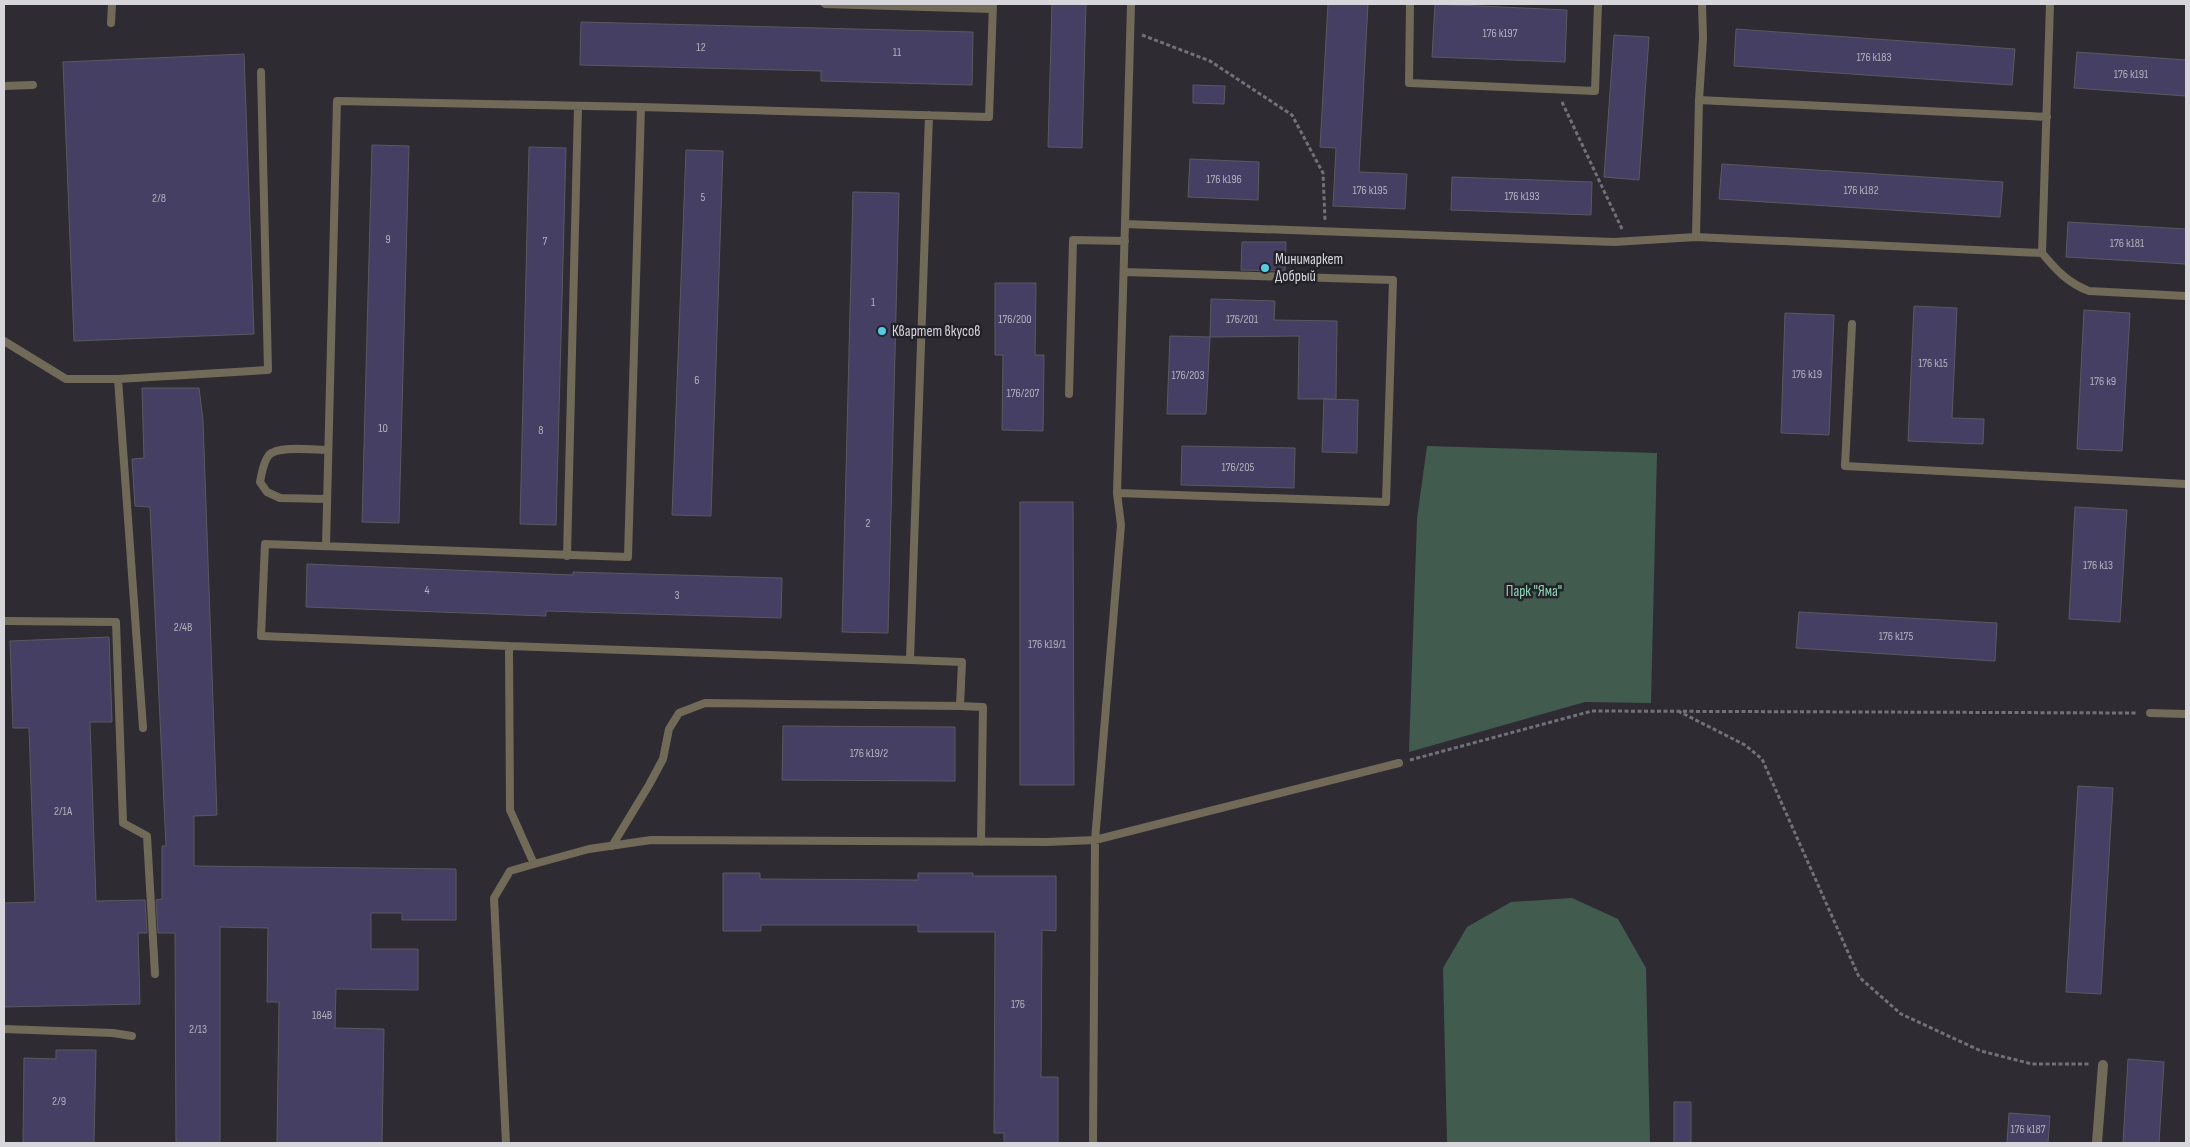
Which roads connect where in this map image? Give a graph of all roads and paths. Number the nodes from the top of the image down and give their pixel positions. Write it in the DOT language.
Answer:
graph roads {
  1 [pos="112,4"];
  2 [pos="825,4"];
  3 [pos="1130,4"];
  4 [pos="1410,4"];
  5 [pos="1598,4"];
  6 [pos="1702,4"];
  7 [pos="2050,4"];
  8 [pos="993,6"];
  9 [pos="111,22"];
  10 [pos="1130,30"];
  11 [pos="261,72"];
  12 [pos="33,85"];
  13 [pos="4,86"];
  14 [pos="1556,90"];
  15 [pos="1699,100"];
  16 [pos="578,106"];
  17 [pos="640,108"];
  18 [pos="929,115"];
  19 [pos="2046,117"];
  20 [pos="1125,224"];
  21 [pos="1326,231"];
  22 [pos="1696,237"];
  23 [pos="1125,241"];
  24 [pos="1628,241"];
  25 [pos="2042,253"];
  26 [pos="1124,272"];
  27 [pos="2186,296"];
  28 [pos="1852,324"];
  29 [pos="4,340"];
  30 [pos="118,379"];
  31 [pos="1069,394"];
  32 [pos="328,450"];
  33 [pos="2186,484"];
  34 [pos="1117,493"];
  35 [pos="327,499"];
  36 [pos="326,546"];
  37 [pos="567,556"];
  38 [pos="4,621"];
  39 [pos="509,646"];
  40 [pos="910,660"];
  41 [pos="960,706"];
  42 [pos="1677,711"];
  43 [pos="2150,713"];
  44 [pos="2186,714"];
  45 [pos="143,728"];
  46 [pos="1398,763"];
  47 [pos="1095,840"];
  48 [pos="981,842"];
  49 [pos="612,846"];
  50 [pos="534,864"];
  51 [pos="155,974"];
  52 [pos="4,1030"];
  53 [pos="132,1036"];
  54 [pos="2103,1064"];
  55 [pos="506,1143"];
  56 [pos="1093,1143"];
  57 [pos="2096,1143"];
  1 -- 9 [label="lane"];
  2 -- 8 [label="lane"];
  3 -- 10 [label="lane"];
  4 -- 14 [label="lane"];
  5 -- 14 [label="lane"];
  6 -- 15 [label="lane"];
  7 -- 19 [label="lane"];
  8 -- 18 [label="lane"];
  10 -- 20 [label="lane"];
  10 -- 21 [label="path"];
  11 -- 30 [label="lane"];
  12 -- 13 [label="lane"];
  14 -- 24 [label="path"];
  15 -- 19 [label="lane"];
  15 -- 22 [label="lane"];
  16 -- 17 [label="lane"];
  16 -- 32 [label="lane"];
  16 -- 37 [label="lane"];
  17 -- 18 [label="lane"];
  17 -- 37 [label="lane"];
  18 -- 40 [label="lane"];
  19 -- 25 [label="lane"];
  20 -- 21 [label="lane"];
  20 -- 23 [label="lane"];
  21 -- 24 [label="lane"];
  22 -- 24 [label="lane"];
  22 -- 25 [label="lane"];
  23 -- 26 [label="lane"];
  23 -- 31 [label="lane"];
  25 -- 27 [label="lane"];
  26 -- 34 [label="lane"];
  26 -- 34 [label="lane"];
  28 -- 33 [label="lane"];
  29 -- 30 [label="lane"];
  30 -- 45 [label="lane"];
  32 -- 35 [label="lane"];
  32 -- 35 [label="lane"];
  34 -- 47 [label="lane"];
  35 -- 36 [label="lane"];
  36 -- 37 [label="lane"];
  36 -- 39 [label="lane"];
  38 -- 51 [label="lane"];
  39 -- 40 [label="lane"];
  39 -- 50 [label="lane"];
  40 -- 41 [label="lane"];
  41 -- 48 [label="lane"];
  41 -- 49 [label="lane"];
  42 -- 43 [label="path"];
  42 -- 46 [label="path"];
  42 -- 54 [label="path"];
  43 -- 44 [label="lane"];
  46 -- 47 [label="lane"];
  47 -- 48 [label="lane"];
  47 -- 56 [label="lane"];
  48 -- 49 [label="lane"];
  49 -- 50 [label="lane"];
  50 -- 55 [label="lane"];
  52 -- 53 [label="lane"];
  54 -- 57 [label="street"];
}
